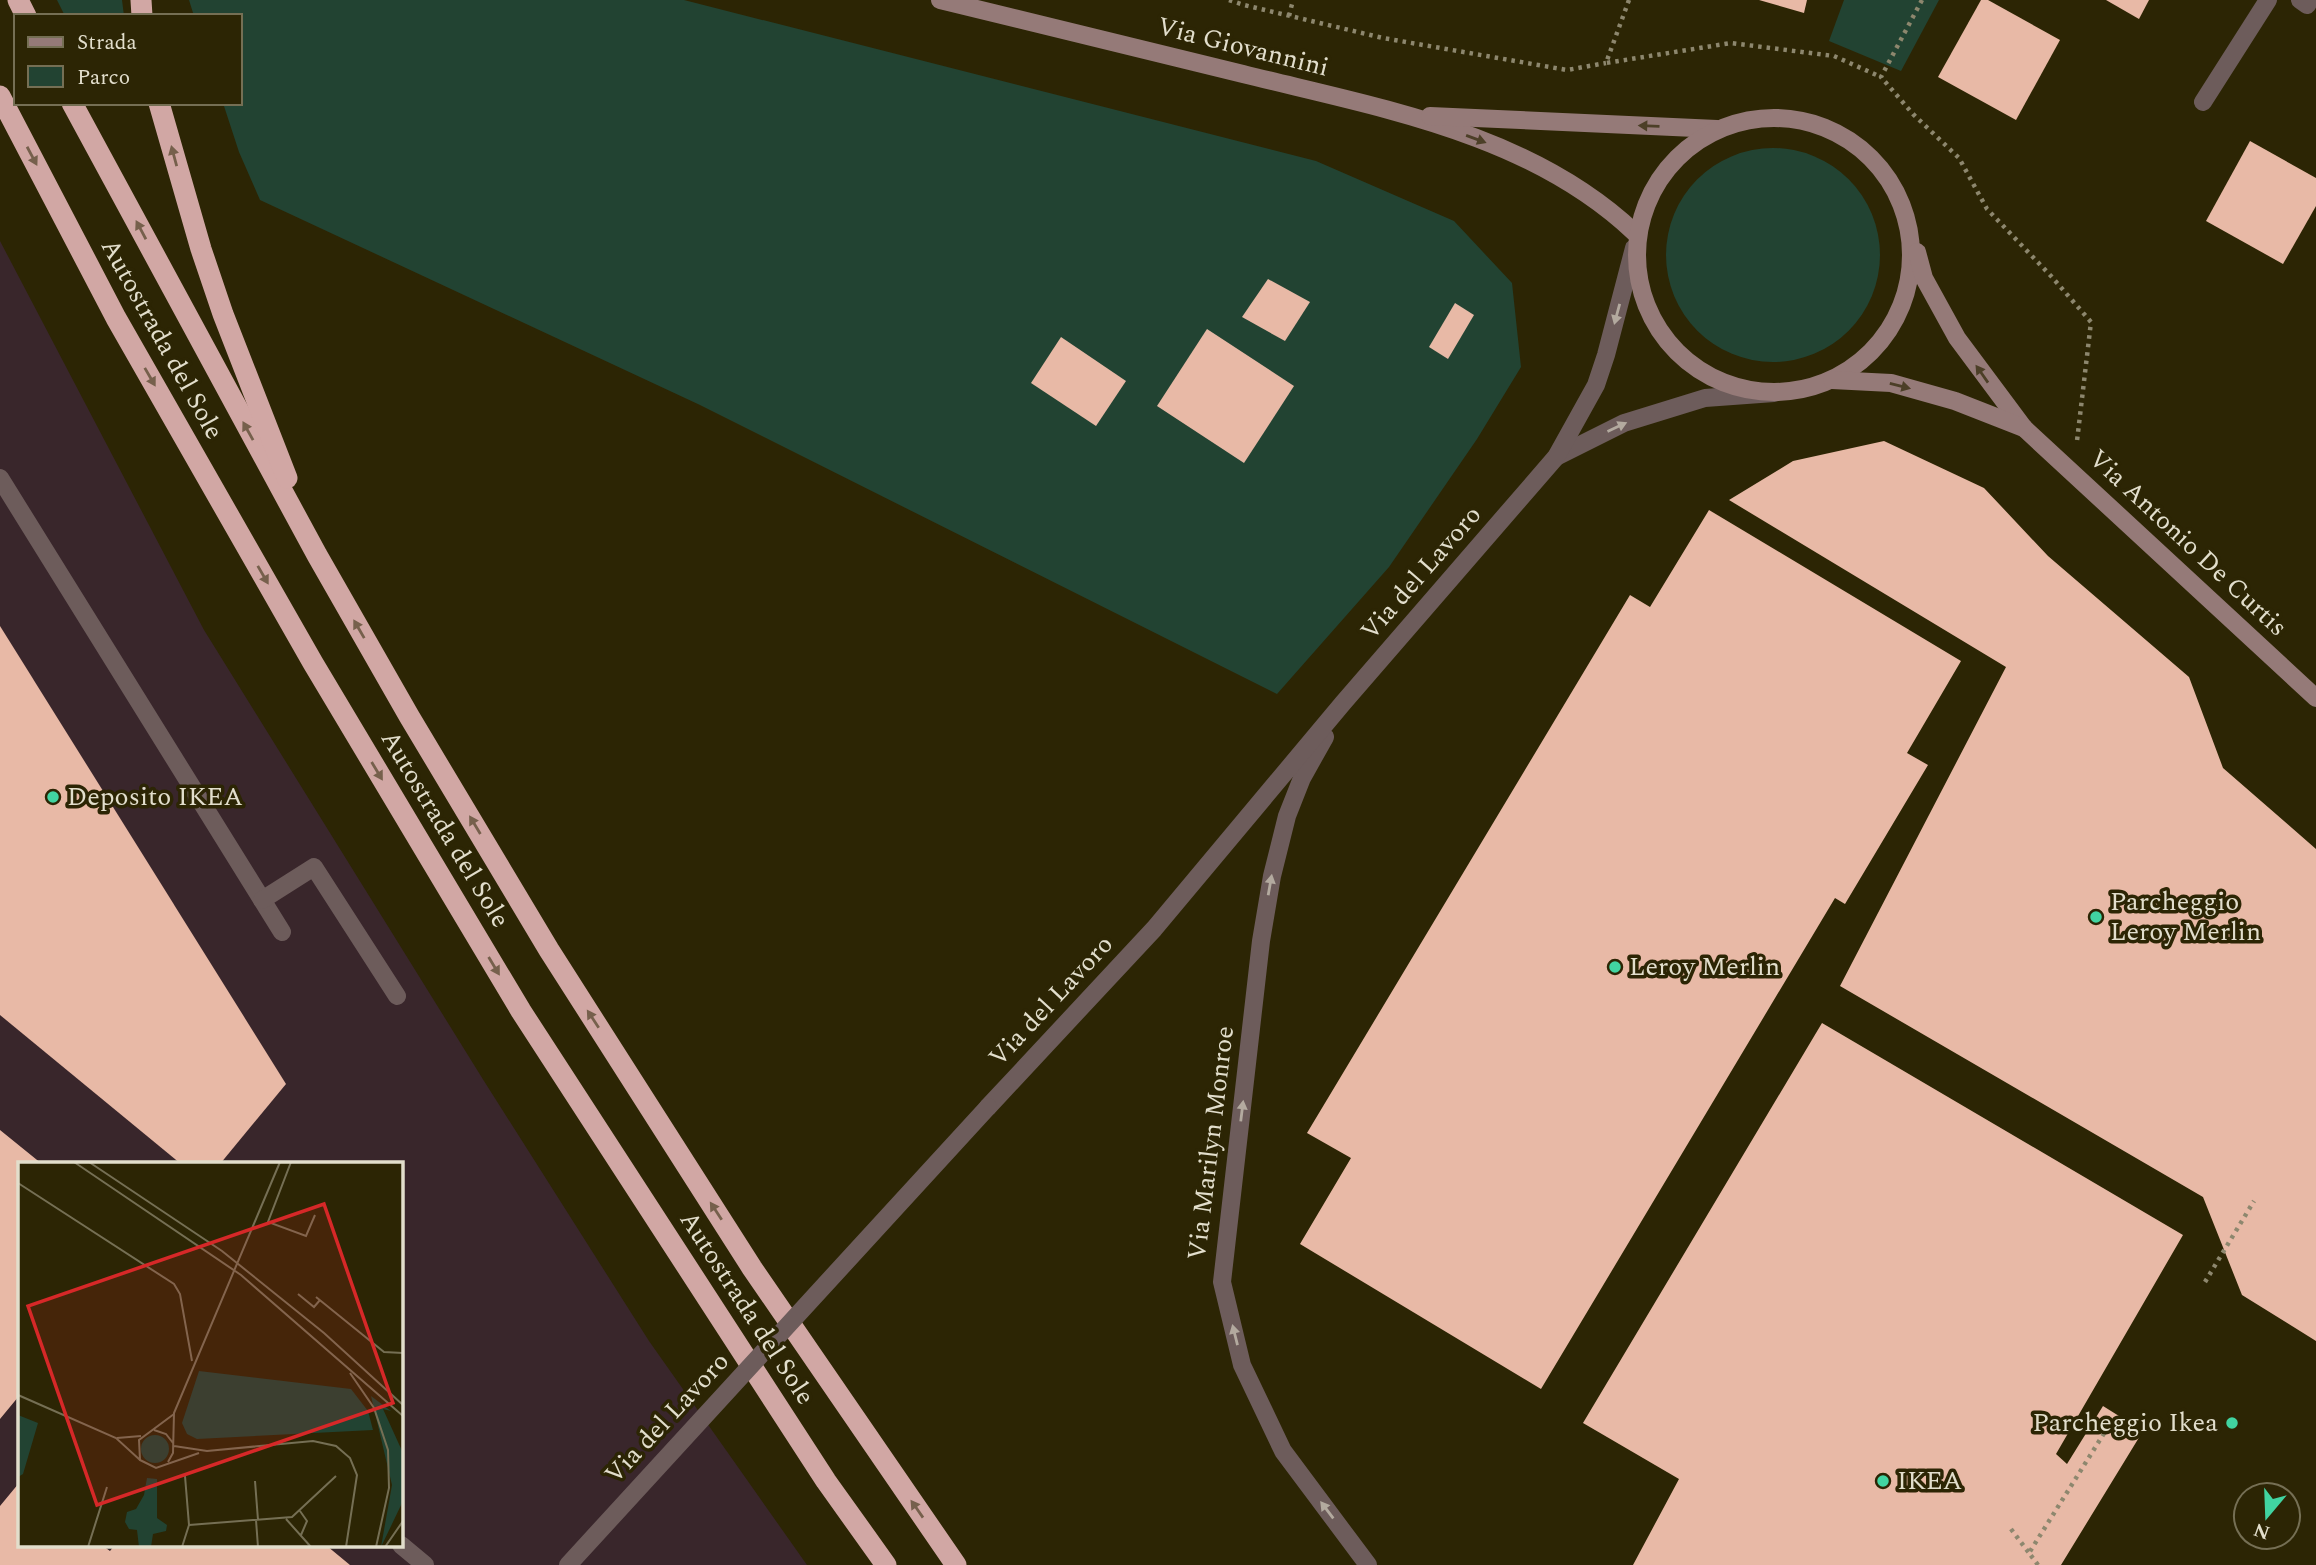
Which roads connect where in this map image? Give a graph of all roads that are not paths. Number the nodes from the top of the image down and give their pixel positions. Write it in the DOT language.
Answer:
graph roads {
  1 [pos="940,0"];
  2 [pos="2268,0"];
  3 [pos="2300,0"];
  4 [pos="2310,0"];
  5 [pos="0,96"];
  6 [pos="2203,102"];
  7 [pos="73,105"];
  8 [pos="160,105"];
  9 [pos="1412,116"];
  10 [pos="1717,129"];
  11 [pos="1907,215"];
  12 [pos="1635,241"];
  13 [pos="1832,380"];
  14 [pos="1774,393"];
  15 [pos="2024,428"];
  16 [pos="1556,457"];
  17 [pos="0,478"];
  18 [pos="317,555"];
  19 [pos="2316,698"];
  20 [pos="1343,703"];
  21 [pos="262,900"];
  22 [pos="282,932"];
  23 [pos="397,996"];
  24 [pos="402,1546"];
  25 [pos="425,1565"];
  26 [pos="568,1565"];
  27 [pos="886,1565"];
  28 [pos="956,1565"];
  29 [pos="1368,1565"];
  1 -- 9 [label="street, Via Giovannini"];
  2 -- 6 [label="street"];
  3 -- 4 [label="street"];
  5 -- 27 [label="highway, Autostrada del Sole, one-way"];
  18 -- 7 [label="highway, Autostrada del Sole, one-way"];
  18 -- 8 [label="highway, one-way"];
  10 -- 9 [label="street, Via Giovannini, one-way"];
  9 -- 12 [label="street, Via Giovannini, one-way"];
  10 -- 11 [label="street"];
  10 -- 12 [label="street"];
  11 -- 13 [label="street"];
  15 -- 11 [label="street, Via Antonio De Curtis, one-way"];
  12 -- 14 [label="street"];
  12 -- 16 [label="street, Via del Lavoro, one-way"];
  13 -- 14 [label="street"];
  13 -- 15 [label="street, Via Antonio De Curtis, one-way"];
  16 -- 14 [label="street, Via del Lavoro, one-way"];
  15 -- 19 [label="street, Via Antonio De Curtis"];
  16 -- 20 [label="street, Via del Lavoro"];
  17 -- 21 [label="street"];
  28 -- 18 [label="highway, Autostrada del Sole, one-way"];
  20 -- 26 [label="street, Via del Lavoro, bridge"];
  29 -- 20 [label="street, Via Marilyn Monroe, one-way"];
  21 -- 22 [label="street"];
  21 -- 23 [label="street"];
  24 -- 25 [label="street"];
}
